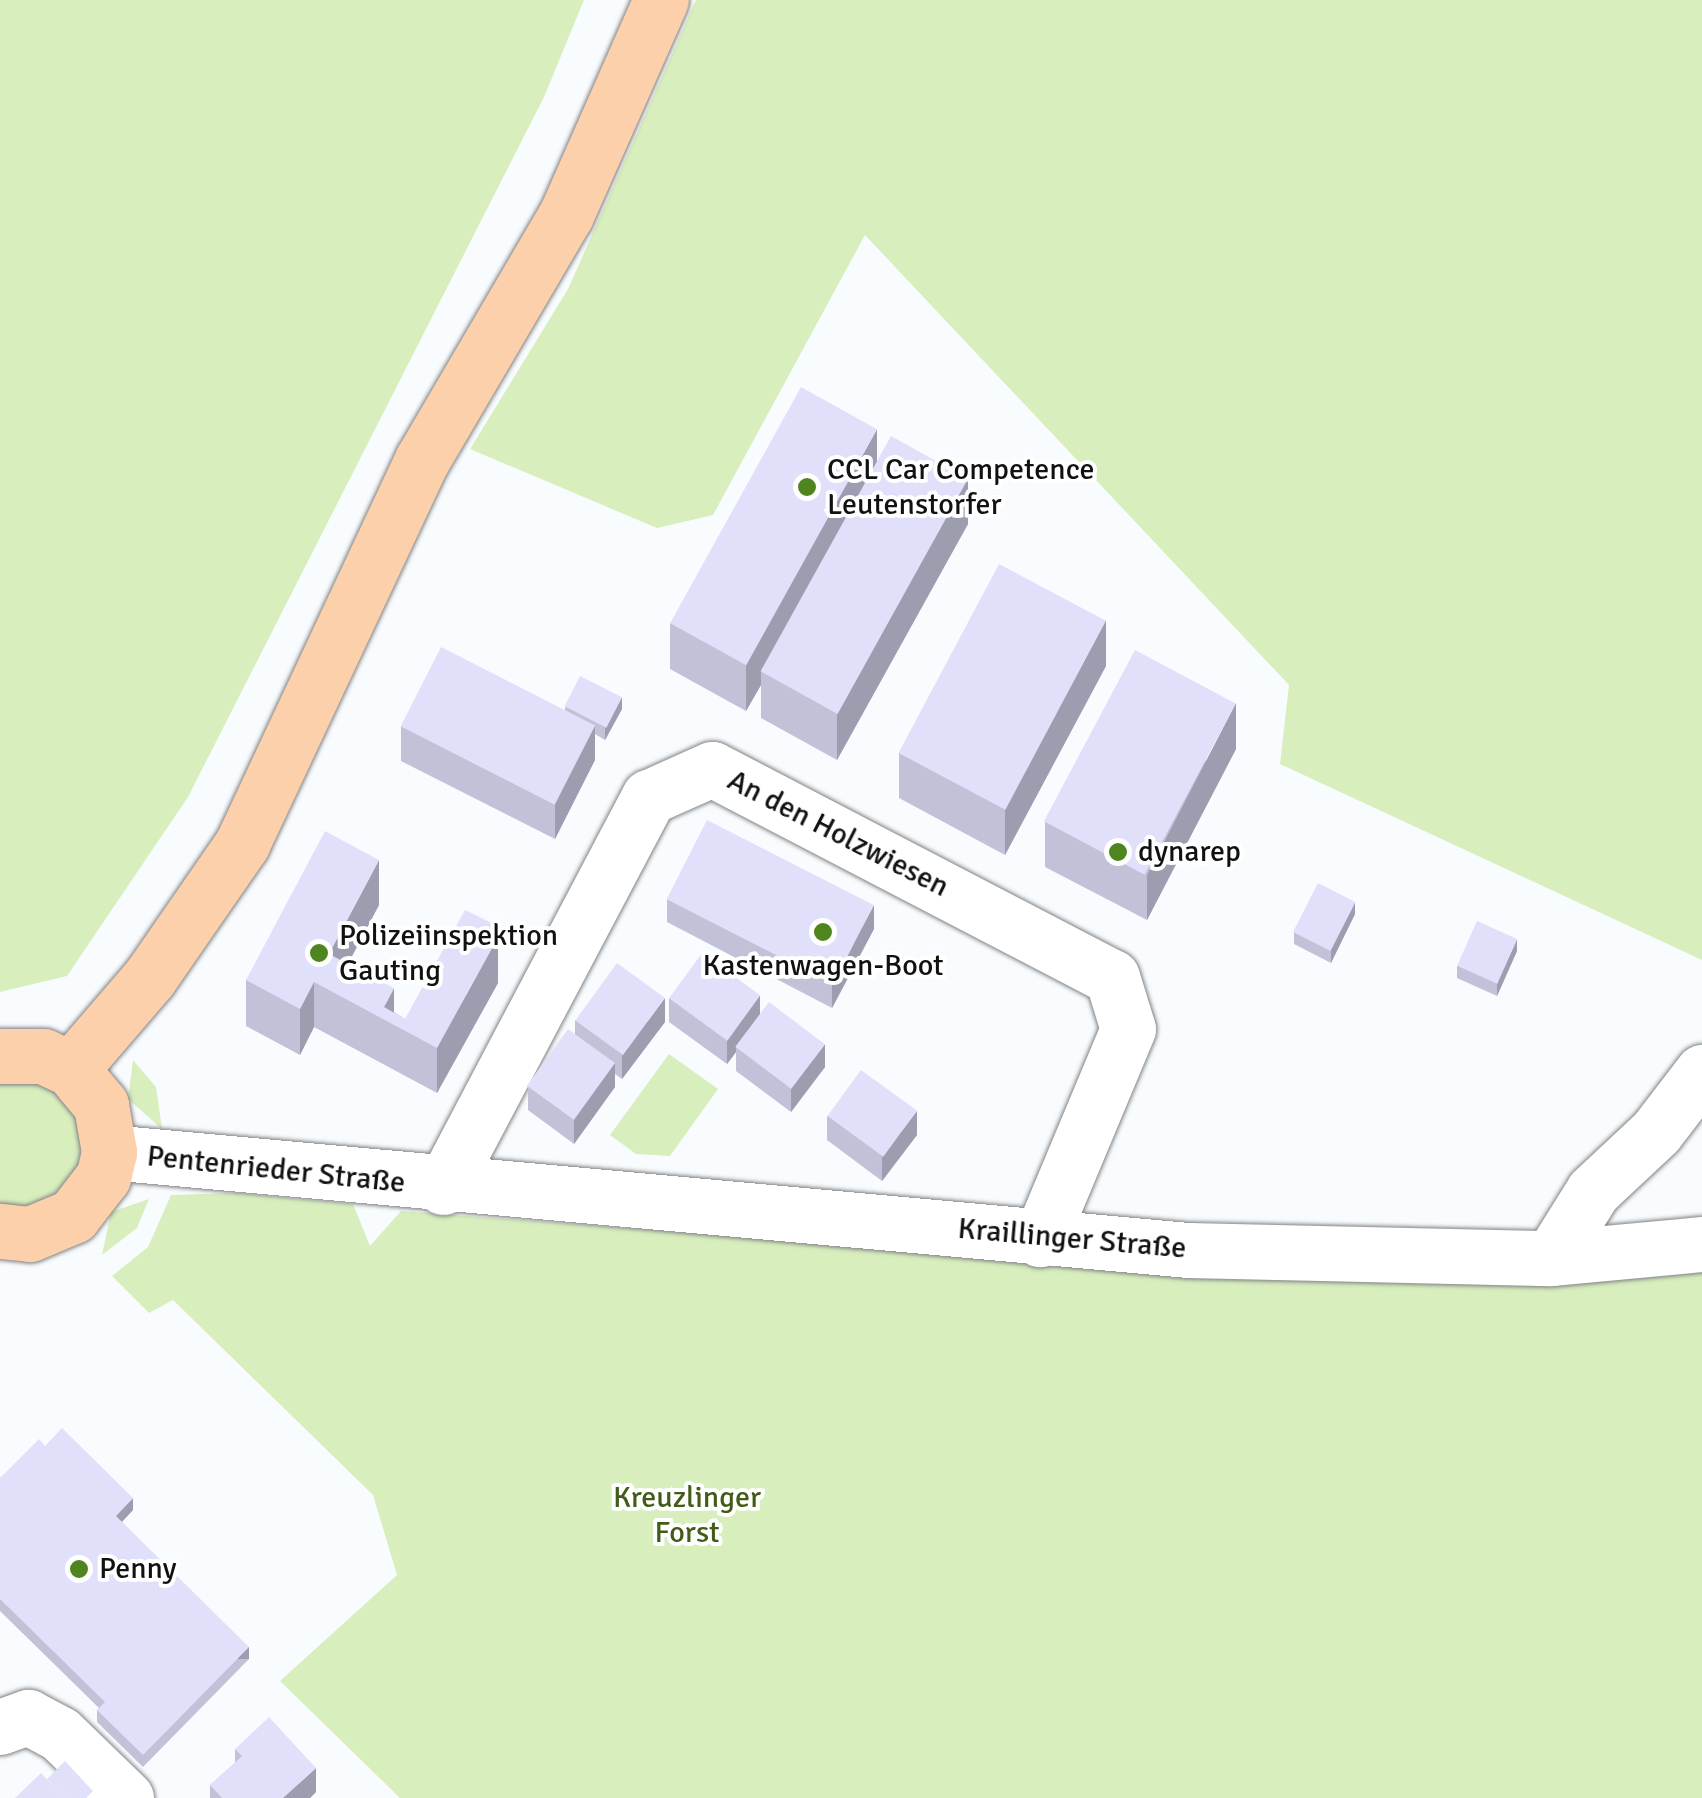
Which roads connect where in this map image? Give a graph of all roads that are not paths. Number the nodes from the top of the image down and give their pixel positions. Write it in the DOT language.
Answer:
graph roads {
  1 [pos="660,0"];
  2 [pos="0,1056"];
  3 [pos="71,1069"];
  4 [pos="1702,1072"];
  5 [pos="109,1152"];
  6 [pos="443,1187"];
  7 [pos="0,1232"];
  8 [pos="1040,1240"];
  9 [pos="1702,1244"];
  10 [pos="1550,1258"];
  11 [pos="0,1727"];
  12 [pos="126,1798"];
  1 -- 3 [label="main road"];
  2 -- 3 [label="main road"];
  3 -- 5 [label="main road"];
  4 -- 10 [label="street"];
  5 -- 6 [label="street, Pentenrieder Straße"];
  5 -- 7 [label="main road"];
  6 -- 8 [label="street, Kraillinger Straße"];
  6 -- 8 [label="street, An den Holzwiesen"];
  8 -- 10 [label="street, Kraillinger Straße"];
  9 -- 10 [label="street, Kraillinger Straße"];
  11 -- 12 [label="street"];
}
